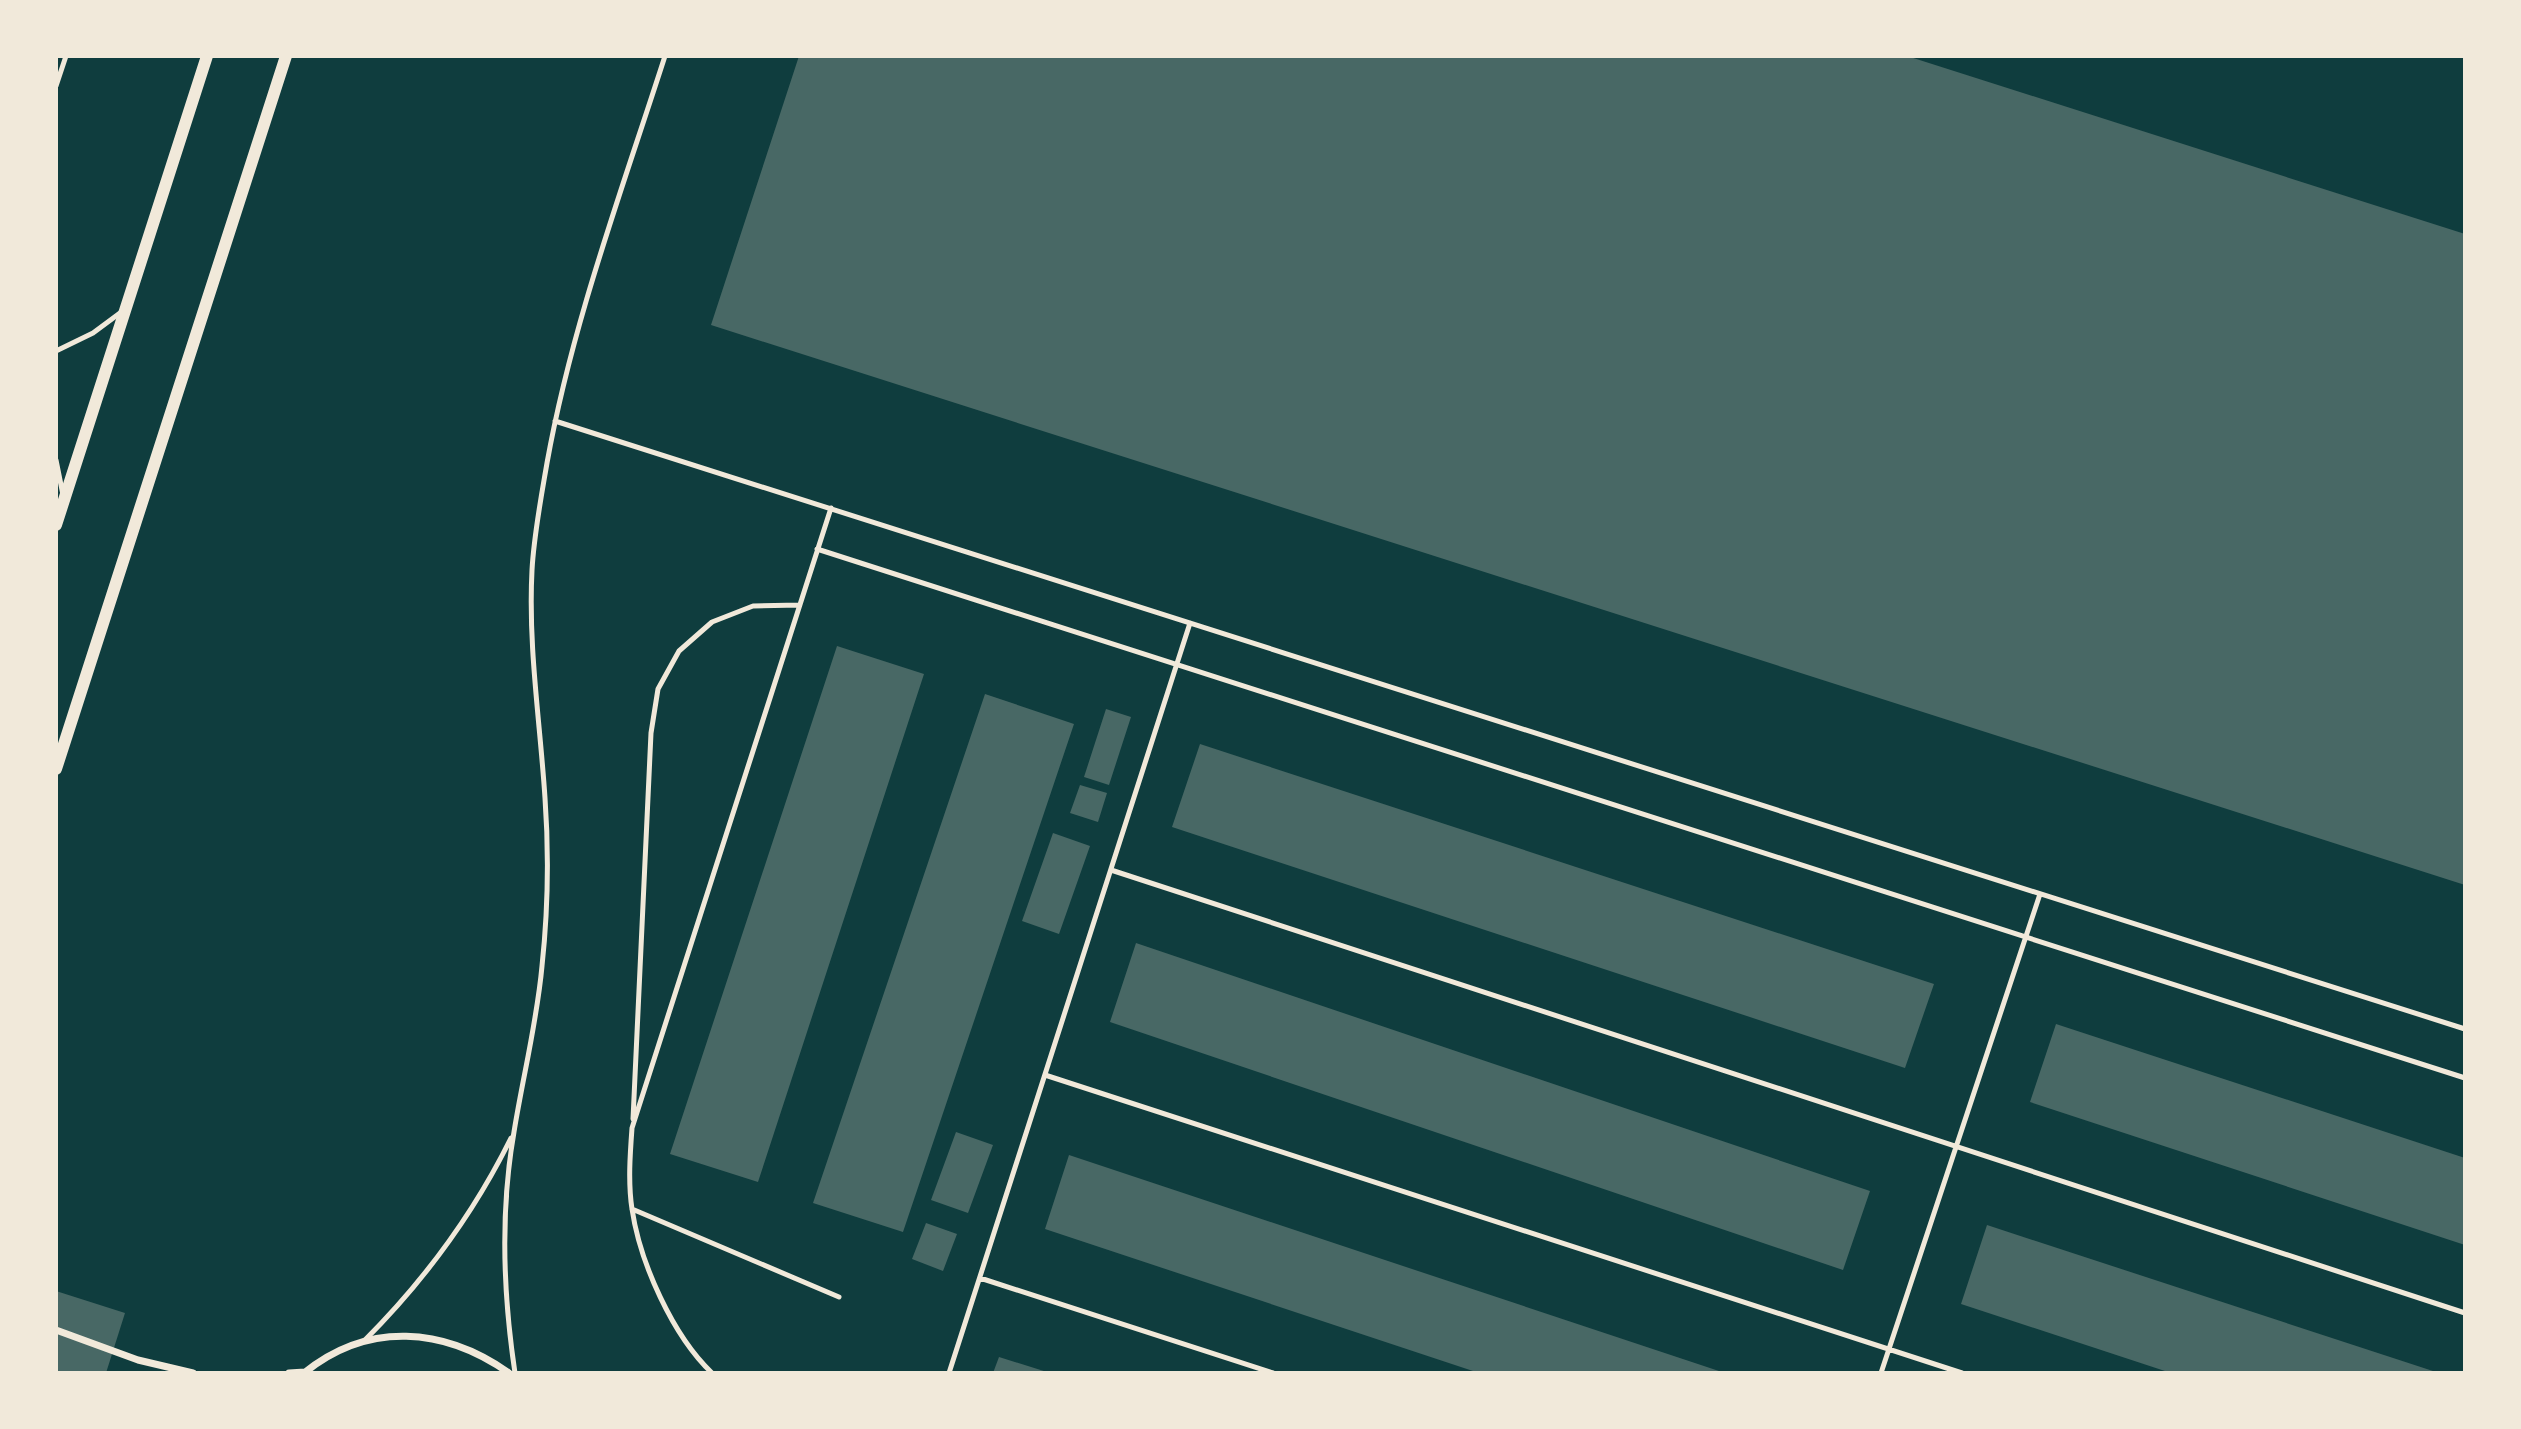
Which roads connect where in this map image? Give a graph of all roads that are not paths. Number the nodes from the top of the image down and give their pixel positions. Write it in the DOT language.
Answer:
graph roads {
  1 [pos="66,56"];
  2 [pos="207,56"];
  3 [pos="286,56"];
  4 [pos="665,56"];
  5 [pos="56,86"];
  6 [pos="126,309"];
  7 [pos="56,351"];
  8 [pos="555,421"];
  9 [pos="56,460"];
  10 [pos="64,501"];
  11 [pos="831,508"];
  12 [pos="56,525"];
  13 [pos="817,549"];
  14 [pos="799,605"];
  15 [pos="1191,623"];
  16 [pos="1177,665"];
  17 [pos="56,769"];
  18 [pos="1111,870"];
  19 [pos="2040,894"];
  20 [pos="2025,937"];
  21 [pos="2465,1029"];
  22 [pos="1045,1075"];
  23 [pos="2465,1078"];
  24 [pos="632,1128"];
  25 [pos="514,1132"];
  26 [pos="1956,1146"];
  27 [pos="632,1209"];
  28 [pos="980,1278"];
  29 [pos="839,1297"];
  30 [pos="2465,1313"];
  31 [pos="56,1331"];
  32 [pos="364,1341"];
  33 [pos="1889,1349"];
  34 [pos="305,1372"];
  35 [pos="193,1373"];
  36 [pos="289,1373"];
  37 [pos="509,1373"];
  38 [pos="515,1373"];
  39 [pos="712,1373"];
  40 [pos="949,1373"];
  41 [pos="1273,1373"];
  42 [pos="1881,1373"];
  43 [pos="1962,1373"];
  1 -- 5 [label="lane"];
  2 -- 6 [label="street"];
  3 -- 17 [label="street"];
  4 -- 8 [label="lane"];
  6 -- 7 [label="lane"];
  6 -- 10 [label="street"];
  8 -- 11 [label="lane"];
  8 -- 25 [label="lane"];
  9 -- 10 [label="lane"];
  10 -- 12 [label="street"];
  11 -- 13 [label="lane"];
  11 -- 15 [label="lane"];
  13 -- 14 [label="lane"];
  13 -- 16 [label="lane"];
  14 -- 24 [label="lane"];
  14 -- 24 [label="lane"];
  15 -- 16 [label="lane"];
  15 -- 19 [label="lane"];
  16 -- 18 [label="lane"];
  16 -- 20 [label="lane"];
  18 -- 22 [label="lane"];
  18 -- 26 [label="lane"];
  19 -- 20 [label="lane"];
  19 -- 21 [label="lane"];
  20 -- 23 [label="lane"];
  20 -- 26 [label="lane"];
  22 -- 28 [label="lane"];
  22 -- 33 [label="lane"];
  24 -- 27 [label="lane"];
  25 -- 32 [label="lane"];
  25 -- 38 [label="lane"];
  26 -- 30 [label="lane"];
  26 -- 33 [label="lane"];
  27 -- 29 [label="lane"];
  27 -- 39 [label="lane"];
  28 -- 40 [label="lane"];
  28 -- 41 [label="lane"];
  31 -- 35 [label="street"];
  32 -- 34 [label="street"];
  32 -- 37 [label="street"];
  33 -- 42 [label="lane"];
  33 -- 43 [label="lane"];
  34 -- 36 [label="street"];
}
